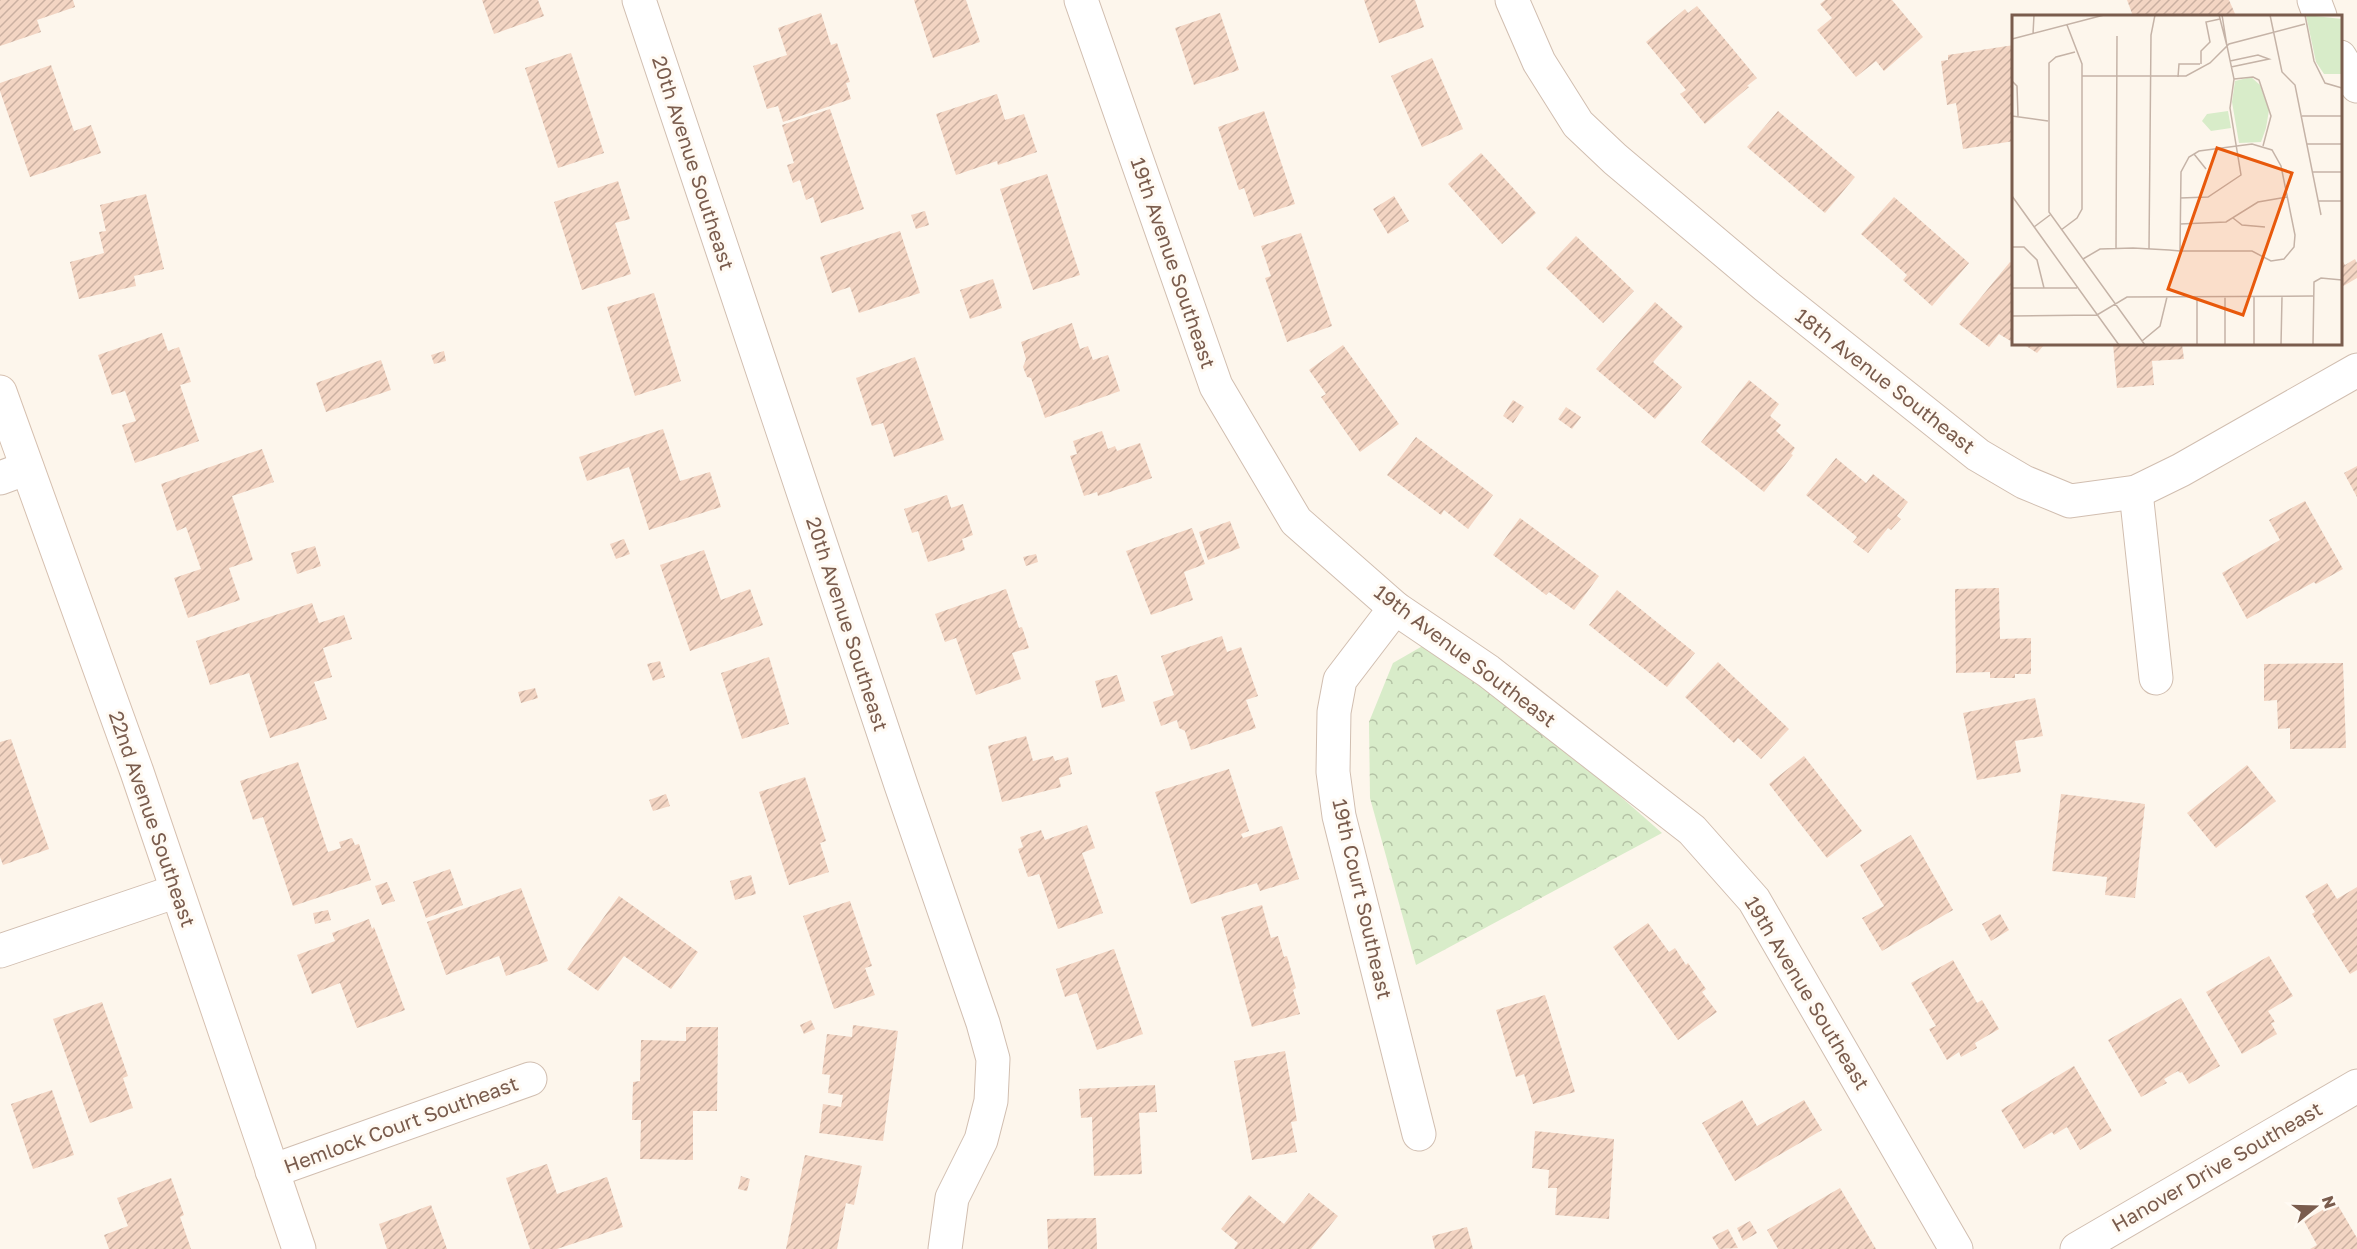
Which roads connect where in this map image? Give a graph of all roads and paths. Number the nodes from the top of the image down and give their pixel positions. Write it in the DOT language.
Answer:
graph roads {
  1 [pos="639,0"];
  2 [pos="1081,0"];
  3 [pos="1512,0"];
  4 [pos="2314,0"];
  5 [pos="2320,15"];
  6 [pos="2342,60"];
  7 [pos="2357,86"];
  8 [pos="2357,370"];
  9 [pos="0,392"];
  10 [pos="14,473"];
  11 [pos="2136,492"];
  12 [pos="1395,608"];
  13 [pos="2156,678"];
  14 [pos="177,891"];
  15 [pos="0,951"];
  16 [pos="530,1078"];
  17 [pos="2357,1086"];
  18 [pos="1419,1134"];
  19 [pos="272,1171"];
  20 [pos="299,1249"];
  21 [pos="945,1249"];
  22 [pos="1956,1249"];
  23 [pos="2077,1249"];
  1 -- 21 [label="street, 20th Avenue Southeast"];
  2 -- 12 [label="street, 19th Avenue Southeast"];
  3 -- 11 [label="street, 18th Avenue Southeast"];
  4 -- 5 [label="street"];
  6 -- 7 [label="street"];
  8 -- 11 [label="street, 18th Avenue Southeast"];
  9 -- 10 [label="street, 22nd Avenue Southeast"];
  10 -- 14 [label="street, 22nd Avenue Southeast"];
  11 -- 13 [label="street"];
  12 -- 18 [label="street, 19th Court Southeast"];
  12 -- 22 [label="street, 19th Avenue Southeast"];
  14 -- 15 [label="street"];
  14 -- 19 [label="street, 22nd Avenue Southeast"];
  16 -- 19 [label="street, Hemlock Court Southeast"];
  17 -- 23 [label="street, Hanover Drive Southeast"];
  19 -- 20 [label="street, 22nd Avenue Southeast"];
}
